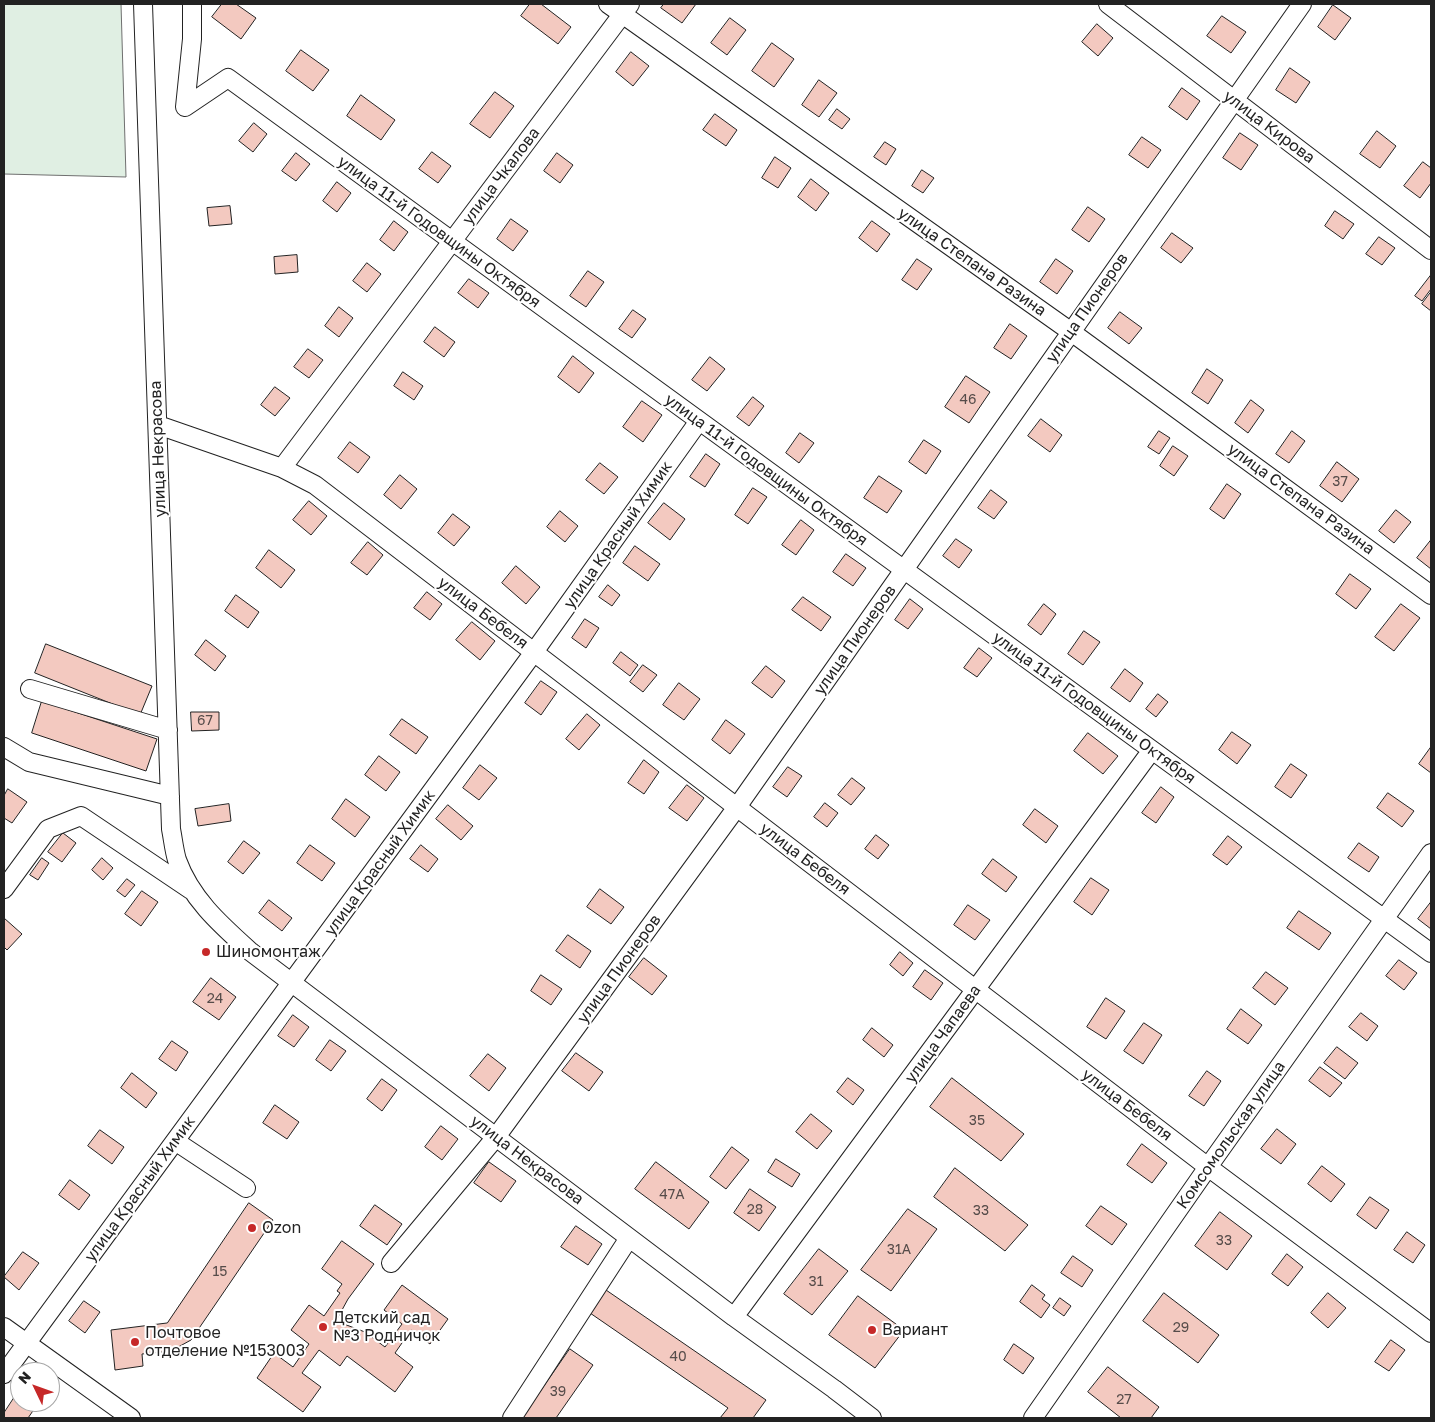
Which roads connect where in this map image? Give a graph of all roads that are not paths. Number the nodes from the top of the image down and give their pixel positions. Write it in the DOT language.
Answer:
graph roads {
  1 [pos="144,4"];
  2 [pos="202,4"];
  3 [pos="608,4"];
  4 [pos="1108,4"];
  5 [pos="1302,4"];
  6 [pos="626,9"];
  7 [pos="191,11"];
  8 [pos="1234,100"];
  9 [pos="452,241"];
  10 [pos="1431,250"];
  11 [pos="1070,331"];
  12 [pos="699,421"];
  13 [pos="158,425"];
  14 [pos="282,468"];
  15 [pos="904,570"];
  16 [pos="1431,594"];
  17 [pos="534,652"];
  18 [pos="30,689"];
  19 [pos="168,730"];
  20 [pos="4,747"];
  21 [pos="1152,750"];
  22 [pos="170,796"];
  23 [pos="737,807"];
  24 [pos="1431,853"];
  25 [pos="4,889"];
  26 [pos="192,891"];
  27 [pos="1385,919"];
  28 [pos="1431,953"];
  29 [pos="292,983"];
  30 [pos="976,990"];
  31 [pos="496,1137"];
  32 [pos="175,1141"];
  33 [pos="1208,1167"];
  34 [pos="246,1188"];
  35 [pos="629,1238"];
  36 [pos="391,1263"];
  37 [pos="734,1317"];
  38 [pos="4,1327"];
  39 [pos="1431,1334"];
  40 [pos="26,1343"];
  41 [pos="4,1374"];
  42 [pos="130,1418"];
  43 [pos="512,1418"];
  44 [pos="872,1418"];
  45 [pos="1033,1418"];
  1 -- 13 [label="street, улица Некрасова"];
  2 -- 7 [label="street"];
  3 -- 6 [label="street, улица Степана Разина"];
  4 -- 8 [label="street, улица Кирова"];
  5 -- 8 [label="street, улица Пионеров"];
  6 -- 9 [label="street, улица Чкалова"];
  6 -- 11 [label="street, улица Степана Разина"];
  7 -- 9 [label="street, улица 11-й Годовщины Октября"];
  8 -- 10 [label="street, улица Кирова"];
  8 -- 11 [label="street, улица Пионеров"];
  9 -- 12 [label="street, улица 11-й Годовщины Октября"];
  9 -- 14 [label="street, улица Чкалова"];
  11 -- 15 [label="street, улица Пионеров"];
  11 -- 16 [label="street, улица Степана Разина"];
  12 -- 15 [label="street, улица 11-й Годовщины Октября"];
  12 -- 17 [label="street, улица Красный Химик"];
  13 -- 14 [label="street, улица Бебеля"];
  13 -- 19 [label="street, улица Некрасова"];
  14 -- 17 [label="street, улица Бебеля"];
  15 -- 21 [label="street, улица 11-й Годовщины Октября"];
  15 -- 23 [label="street, улица Пионеров"];
  17 -- 23 [label="street, улица Бебеля"];
  17 -- 29 [label="street, улица Красный Химик"];
  18 -- 19 [label="street"];
  19 -- 22 [label="street, улица Некрасова"];
  20 -- 22 [label="street"];
  21 -- 27 [label="street, улица 11-й Годовщины Октября"];
  21 -- 30 [label="street, улица Чапаева"];
  22 -- 26 [label="street, улица Некрасова"];
  23 -- 30 [label="street, улица Бебеля"];
  23 -- 31 [label="street, улица Пионеров"];
  24 -- 27 [label="street, Комсомольская улица"];
  25 -- 26 [label="street, улица Некрасова"];
  26 -- 29 [label="street, улица Некрасова"];
  27 -- 28 [label="street, улица 11-й Годовщины Октября"];
  27 -- 33 [label="street, Комсомольская улица"];
  29 -- 31 [label="street, улица Некрасова"];
  29 -- 32 [label="street, улица Красный Химик"];
  30 -- 33 [label="street, улица Бебеля"];
  30 -- 37 [label="street, улица Чапаева"];
  31 -- 35 [label="street, улица Некрасова"];
  31 -- 36 [label="street, улица Пионеров"];
  32 -- 34 [label="street"];
  32 -- 40 [label="street, улица Красный Химик"];
  33 -- 39 [label="street, улица Бебеля"];
  33 -- 45 [label="street, Комсомольская улица"];
  35 -- 37 [label="street, улица Некрасова"];
  35 -- 43 [label="street"];
  37 -- 44 [label="street, улица Некрасова"];
  38 -- 40 [label="street"];
  40 -- 41 [label="street, улица Красный Химик"];
  40 -- 42 [label="street"];
}
